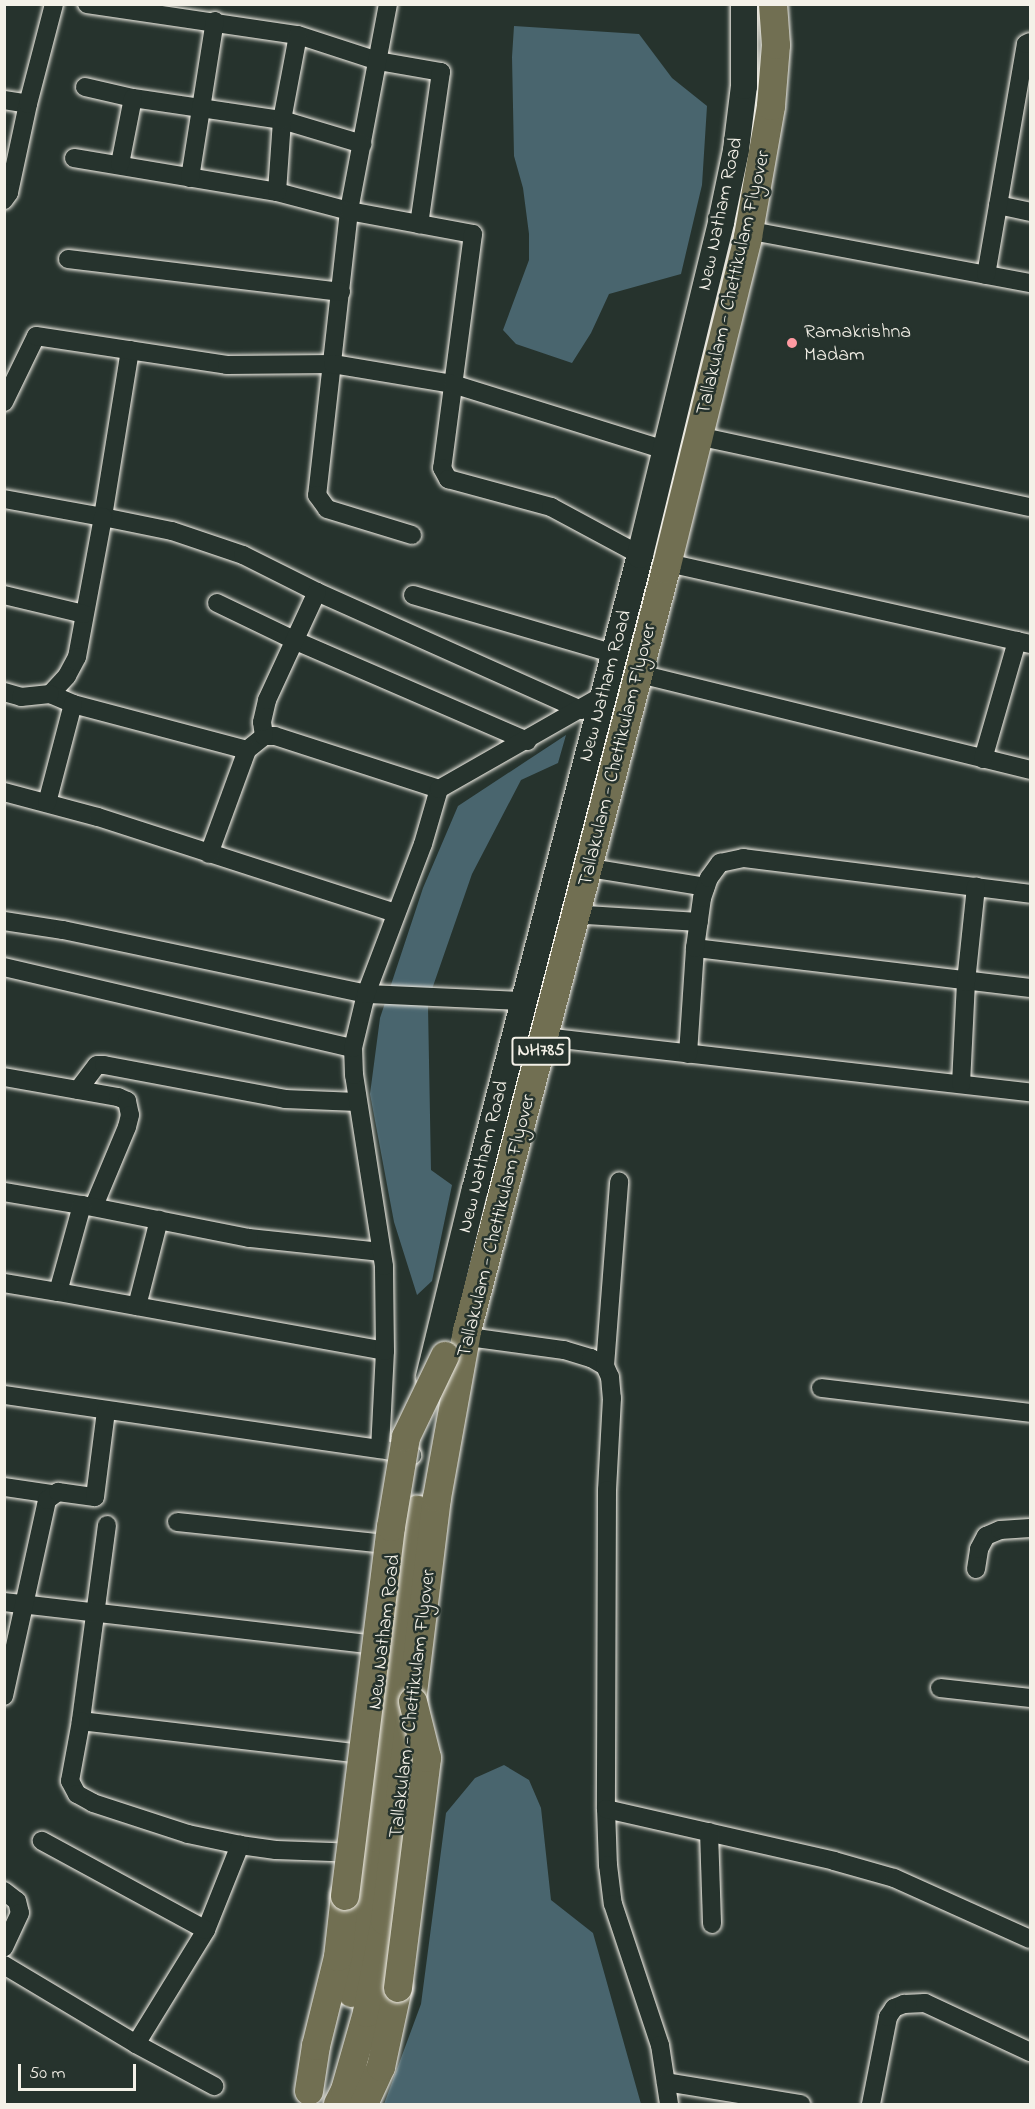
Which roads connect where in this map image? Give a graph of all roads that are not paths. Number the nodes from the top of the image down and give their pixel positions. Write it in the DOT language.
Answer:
graph roads {
  1 [pos="54,4"];
  2 [pos="87,4"];
  3 [pos="388,4"];
  4 [pos="744,4"];
  5 [pos="756,4"];
  6 [pos="773,4"];
  7 [pos="783,4"];
  8 [pos="215,21"];
  9 [pos="298,35"];
  10 [pos="1030,42"];
  11 [pos="378,61"];
  12 [pos="85,87"];
  13 [pos="133,98"];
  14 [pos="4,99"];
  15 [pos="28,104"];
  16 [pos="203,108"];
  17 [pos="282,120"];
  18 [pos="362,144"];
  19 [pos="74,158"];
  20 [pos="120,164"];
  21 [pos="190,178"];
  22 [pos="277,192"];
  23 [pos="4,200"];
  24 [pos="998,205"];
  25 [pos="349,211"];
  26 [pos="1030,212"];
  27 [pos="419,224"];
  28 [pos="757,232"];
  29 [pos="68,259"];
  30 [pos="986,275"];
  31 [pos="1030,283"];
  32 [pos="341,292"];
  33 [pos="130,350"];
  34 [pos="333,364"];
  35 [pos="453,384"];
  36 [pos="4,402"];
  37 [pos="707,438"];
  38 [pos="665,450"];
  39 [pos="4,499"];
  40 [pos="1030,507"];
  41 [pos="103,517"];
  42 [pos="412,535"];
  43 [pos="640,555"];
  44 [pos="677,565"];
  45 [pos="317,591"];
  46 [pos="4,595"];
  47 [pos="413,595"];
  48 [pos="218,603"];
  49 [pos="84,614"];
  50 [pos="296,641"];
  51 [pos="1024,642"];
  52 [pos="615,654"];
  53 [pos="648,676"];
  54 [pos="4,692"];
  55 [pos="50,694"];
  56 [pos="604,695"];
  57 [pos="73,704"];
  58 [pos="581,710"];
  59 [pos="264,736"];
  60 [pos="528,741"];
  61 [pos="247,750"];
  62 [pos="983,759"];
  63 [pos="1030,770"];
  64 [pos="439,789"];
  65 [pos="4,792"];
  66 [pos="48,803"];
  67 [pos="209,854"];
  68 [pos="596,869"];
  69 [pos="706,887"];
  70 [pos="976,887"];
  71 [pos="1030,894"];
  72 [pos="395,913"];
  73 [pos="586,915"];
  74 [pos="4,921"];
  75 [pos="699,922"];
  76 [pos="696,948"];
  77 [pos="4,967"];
  78 [pos="966,982"];
  79 [pos="1030,988"];
  80 [pos="366,994"];
  81 [pos="523,1001"];
  82 [pos="553,1038"];
  83 [pos="353,1048"];
  84 [pos="688,1054"];
  85 [pos="4,1077"];
  86 [pos="961,1084"];
  87 [pos="78,1090"];
  88 [pos="1030,1092"];
  89 [pos="357,1102"];
  90 [pos="620,1182"];
  91 [pos="4,1192"];
  92 [pos="88,1206"];
  93 [pos="159,1220"];
  94 [pos="381,1252"];
  95 [pos="4,1282"];
  96 [pos="58,1292"];
  97 [pos="137,1306"];
  98 [pos="476,1338"];
  99 [pos="385,1351"];
  100 [pos="445,1356"];
  101 [pos="605,1366"];
  102 [pos="821,1388"];
  103 [pos="4,1395"];
  104 [pos="106,1411"];
  105 [pos="1030,1413"];
  106 [pos="380,1449"];
  107 [pos="413,1456"];
  108 [pos="4,1487"];
  109 [pos="52,1494"];
  110 [pos="177,1522"];
  111 [pos="107,1525"];
  112 [pos="1030,1528"];
  113 [pos="396,1545"];
  114 [pos="976,1569"];
  115 [pos="4,1602"];
  116 [pos="24,1605"];
  117 [pos="94,1614"];
  118 [pos="384,1646"];
  119 [pos="940,1688"];
  120 [pos="4,1696"];
  121 [pos="1030,1698"];
  122 [pos="413,1702"];
  123 [pos="81,1722"];
  124 [pos="370,1755"];
  125 [pos="606,1809"];
  126 [pos="709,1832"];
  127 [pos="42,1841"];
  128 [pos="240,1845"];
  129 [pos="359,1854"];
  130 [pos="4,1891"];
  131 [pos="712,1924"];
  132 [pos="206,1930"];
  133 [pos="1030,1939"];
  134 [pos="4,1947"];
  135 [pos="4,1965"];
  136 [pos="136,2044"];
  137 [pos="1030,2052"];
  138 [pos="666,2082"];
  139 [pos="214,2086"];
  140 [pos="310,2100"];
  141 [pos="338,2104"];
  142 [pos="348,2104"];
  143 [pos="364,2104"];
  144 [pos="669,2104"];
  145 [pos="801,2104"];
  146 [pos="871,2104"];
  1 -- 15 [label="street"];
  2 -- 8 [label="street"];
  3 -- 11 [label="street"];
  4 -- 38 [label="main road, New Natham Road"];
  5 -- 100 [label="highway, Tallakulam - Chettikulam Flyover / NH785"];
  6 -- 122 [label="highway, Tallakulam - Chettikulam Flyover / NH785"];
  7 -- 28 [label="main road, New Natham Road"];
  8 -- 9 [label="street"];
  8 -- 16 [label="street"];
  9 -- 11 [label="street"];
  9 -- 17 [label="street"];
  10 -- 24 [label="street"];
  11 -- 18 [label="street"];
  11 -- 27 [label="street"];
  12 -- 13 [label="street"];
  13 -- 16 [label="street"];
  13 -- 20 [label="street"];
  14 -- 15 [label="street"];
  15 -- 23 [label="street"];
  16 -- 17 [label="street"];
  16 -- 21 [label="street"];
  17 -- 18 [label="street"];
  17 -- 22 [label="street"];
  18 -- 25 [label="street"];
  19 -- 20 [label="street"];
  20 -- 21 [label="street"];
  21 -- 22 [label="street"];
  22 -- 25 [label="street"];
  24 -- 26 [label="street"];
  24 -- 30 [label="street"];
  25 -- 27 [label="street"];
  25 -- 32 [label="street"];
  27 -- 35 [label="street"];
  28 -- 30 [label="street"];
  28 -- 37 [label="main road, New Natham Road"];
  29 -- 32 [label="street"];
  30 -- 31 [label="street"];
  32 -- 34 [label="street"];
  33 -- 34 [label="street"];
  33 -- 36 [label="street"];
  33 -- 41 [label="street"];
  34 -- 35 [label="street"];
  34 -- 42 [label="street"];
  35 -- 38 [label="street"];
  35 -- 43 [label="street"];
  37 -- 40 [label="street"];
  37 -- 44 [label="main road, New Natham Road"];
  38 -- 43 [label="main road, New Natham Road"];
  39 -- 41 [label="street"];
  41 -- 45 [label="street"];
  41 -- 49 [label="street"];
  43 -- 52 [label="main road, New Natham Road"];
  44 -- 51 [label="street"];
  44 -- 53 [label="main road, New Natham Road"];
  45 -- 50 [label="street"];
  45 -- 58 [label="street"];
  46 -- 49 [label="street"];
  47 -- 52 [label="street"];
  48 -- 50 [label="street"];
  49 -- 55 [label="street"];
  50 -- 59 [label="street"];
  50 -- 60 [label="street"];
  51 -- 62 [label="street"];
  52 -- 56 [label="main road, New Natham Road"];
  53 -- 62 [label="street"];
  53 -- 68 [label="main road, New Natham Road"];
  54 -- 55 [label="street"];
  55 -- 57 [label="street"];
  56 -- 58 [label="street"];
  56 -- 81 [label="main road, New Natham Road"];
  57 -- 61 [label="street"];
  57 -- 66 [label="street"];
  58 -- 60 [label="street"];
  59 -- 61 [label="street"];
  59 -- 64 [label="street"];
  60 -- 64 [label="street"];
  61 -- 67 [label="street"];
  62 -- 63 [label="street"];
  64 -- 72 [label="street"];
  65 -- 66 [label="street"];
  66 -- 67 [label="street"];
  67 -- 72 [label="street"];
  68 -- 69 [label="street"];
  68 -- 73 [label="main road, New Natham Road"];
  69 -- 70 [label="street"];
  69 -- 75 [label="street"];
  70 -- 71 [label="street"];
  70 -- 78 [label="street"];
  72 -- 80 [label="street"];
  73 -- 75 [label="street"];
  73 -- 82 [label="main road, New Natham Road"];
  74 -- 80 [label="street"];
  75 -- 76 [label="street"];
  76 -- 78 [label="street"];
  76 -- 84 [label="street"];
  77 -- 83 [label="street"];
  78 -- 79 [label="street"];
  78 -- 86 [label="street"];
  80 -- 81 [label="street"];
  80 -- 83 [label="street"];
  81 -- 107 [label="main road, New Natham Road"];
  82 -- 84 [label="street"];
  82 -- 98 [label="main road, New Natham Road"];
  83 -- 89 [label="street"];
  84 -- 86 [label="street"];
  85 -- 87 [label="street"];
  86 -- 88 [label="street"];
  87 -- 89 [label="street"];
  87 -- 92 [label="street"];
  89 -- 94 [label="street"];
  90 -- 101 [label="street"];
  91 -- 92 [label="street"];
  92 -- 93 [label="street"];
  92 -- 96 [label="street"];
  93 -- 94 [label="street"];
  93 -- 97 [label="street"];
  94 -- 99 [label="street"];
  95 -- 96 [label="street"];
  96 -- 97 [label="street"];
  97 -- 99 [label="street"];
  98 -- 101 [label="street"];
  98 -- 142 [label="main road, New Natham Road"];
  99 -- 106 [label="street"];
  100 -- 140 [label="highway, Tallakulam - Chettikulam Flyover / NH785, bridge"];
  100 -- 140 [label="highway, bridge"];
  101 -- 125 [label="street"];
  102 -- 105 [label="street"];
  103 -- 104 [label="street"];
  104 -- 106 [label="street"];
  104 -- 109 [label="street"];
  106 -- 107 [label="street"];
  107 -- 113 [label="main road, New Natham Road"];
  108 -- 109 [label="street"];
  109 -- 116 [label="street"];
  110 -- 113 [label="street"];
  111 -- 117 [label="street"];
  112 -- 114 [label="street"];
  113 -- 118 [label="main road, New Natham Road"];
  115 -- 116 [label="street"];
  116 -- 117 [label="street"];
  116 -- 120 [label="street"];
  117 -- 118 [label="street"];
  117 -- 123 [label="street"];
  118 -- 124 [label="main road, New Natham Road"];
  119 -- 121 [label="street"];
  122 -- 141 [label="highway, Tallakulam - Chettikulam Flyover / NH785"];
  122 -- 143 [label="highway, bridge"];
  123 -- 124 [label="street"];
  123 -- 128 [label="street"];
  124 -- 129 [label="main road, New Natham Road"];
  125 -- 126 [label="street"];
  125 -- 138 [label="street"];
  126 -- 131 [label="street"];
  126 -- 133 [label="street"];
  127 -- 132 [label="street"];
  128 -- 129 [label="street"];
  128 -- 132 [label="street"];
  129 -- 140 [label="main road, New Natham Road"];
  130 -- 134 [label="street"];
  132 -- 136 [label="street"];
  135 -- 136 [label="street"];
  136 -- 139 [label="street"];
  137 -- 146 [label="street"];
  138 -- 144 [label="street"];
  138 -- 145 [label="street"];
}
